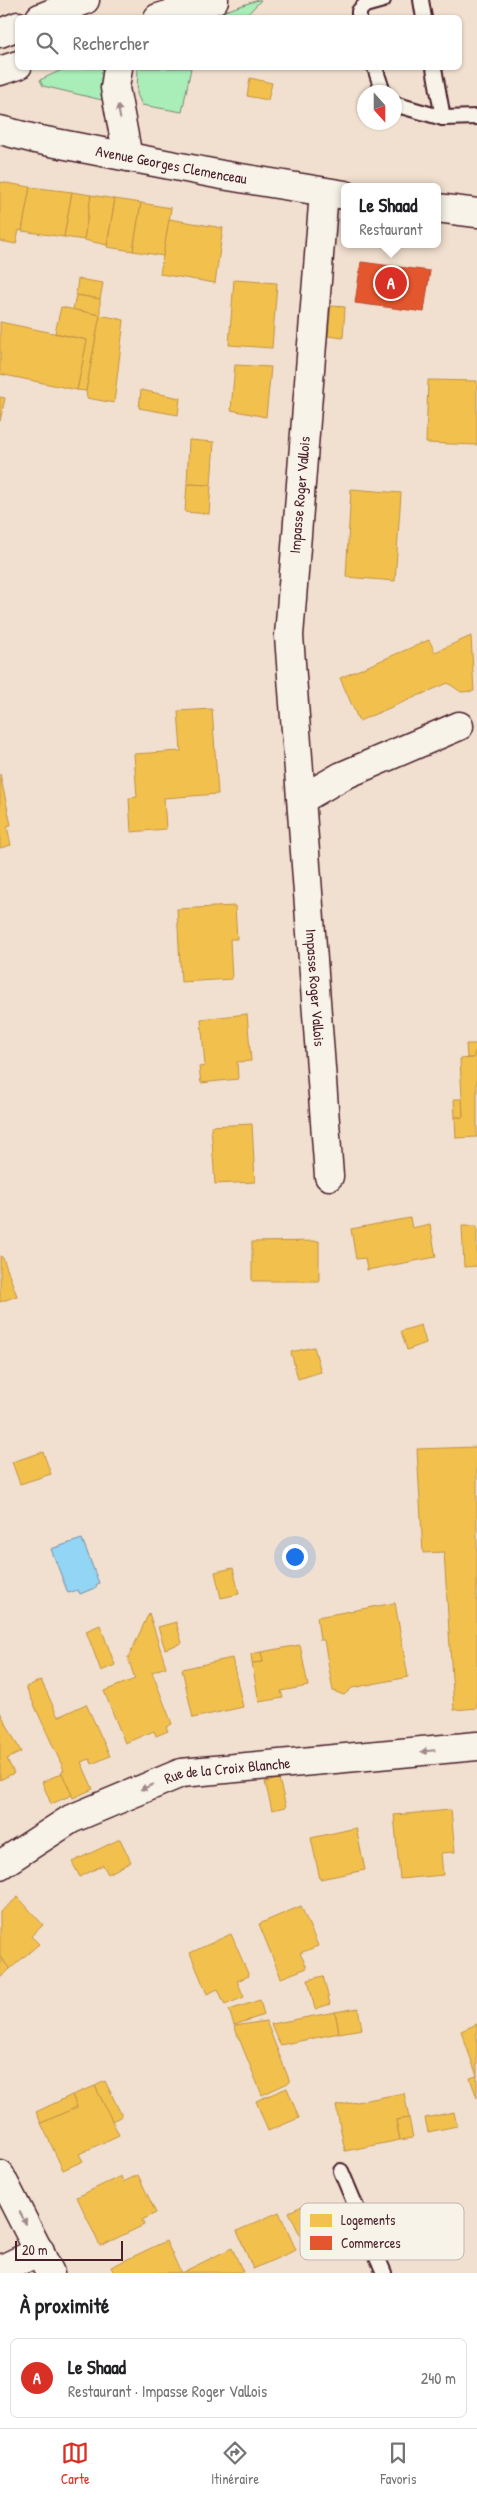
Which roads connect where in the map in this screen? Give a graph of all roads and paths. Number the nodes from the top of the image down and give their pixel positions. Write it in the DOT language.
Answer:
graph roads {
  1 [pos="85,0"];
  2 [pos="214,0"];
  3 [pos="383,0"];
  4 [pos="421,0"];
  5 [pos="48,15"];
  6 [pos="167,15"];
  7 [pos="359,15"];
  8 [pos="424,15"];
  9 [pos="15,27"];
  10 [pos="0,33"];
  11 [pos="15,66"];
  12 [pos="118,70"];
  13 [pos="376,70"];
  14 [pos="434,70"];
  15 [pos="0,71"];
  16 [pos="381,85"];
  17 [pos="402,106"];
  18 [pos="477,117"];
  19 [pos="443,118"];
  20 [pos="0,130"];
  21 [pos="128,157"];
  22 [pos="334,193"];
  23 [pos="441,208"];
  24 [pos="476,212"];
  25 [pos="459,726"];
  26 [pos="302,799"];
  27 [pos="329,1176"];
  28 [pos="477,1746"];
  29 [pos="0,1865"];
  30 [pos="341,2171"];
  31 [pos="0,2175"];
  32 [pos="354,2203"];
  33 [pos="379,2260"];
  34 [pos="45,2262"];
  35 [pos="0,2270"];
  36 [pos="384,2273"];
  1 -- 5 [label="street"];
  2 -- 6 [label="street"];
  3 -- 7 [label="lane"];
  4 -- 8 [label="lane"];
  9 -- 10 [label="street"];
  11 -- 15 [label="street"];
  21 -- 12 [label="street, one-way"];
  13 -- 16 [label="lane"];
  14 -- 19 [label="lane"];
  17 -- 19 [label="lane"];
  18 -- 19 [label="lane"];
  20 -- 21 [label="street, Avenue Georges Clemenceau"];
  21 -- 22 [label="street, Avenue Georges Clemenceau"];
  22 -- 26 [label="street, Impasse Roger Vallois"];
  23 -- 24 [label="street"];
  25 -- 26 [label="street"];
  26 -- 27 [label="street, Impasse Roger Vallois"];
  28 -- 29 [label="street, Rue de la Croix Blanche, one-way"];
  30 -- 32 [label="lane"];
  31 -- 34 [label="street, one-way"];
  33 -- 36 [label="lane"];
  34 -- 35 [label="street"];
}
